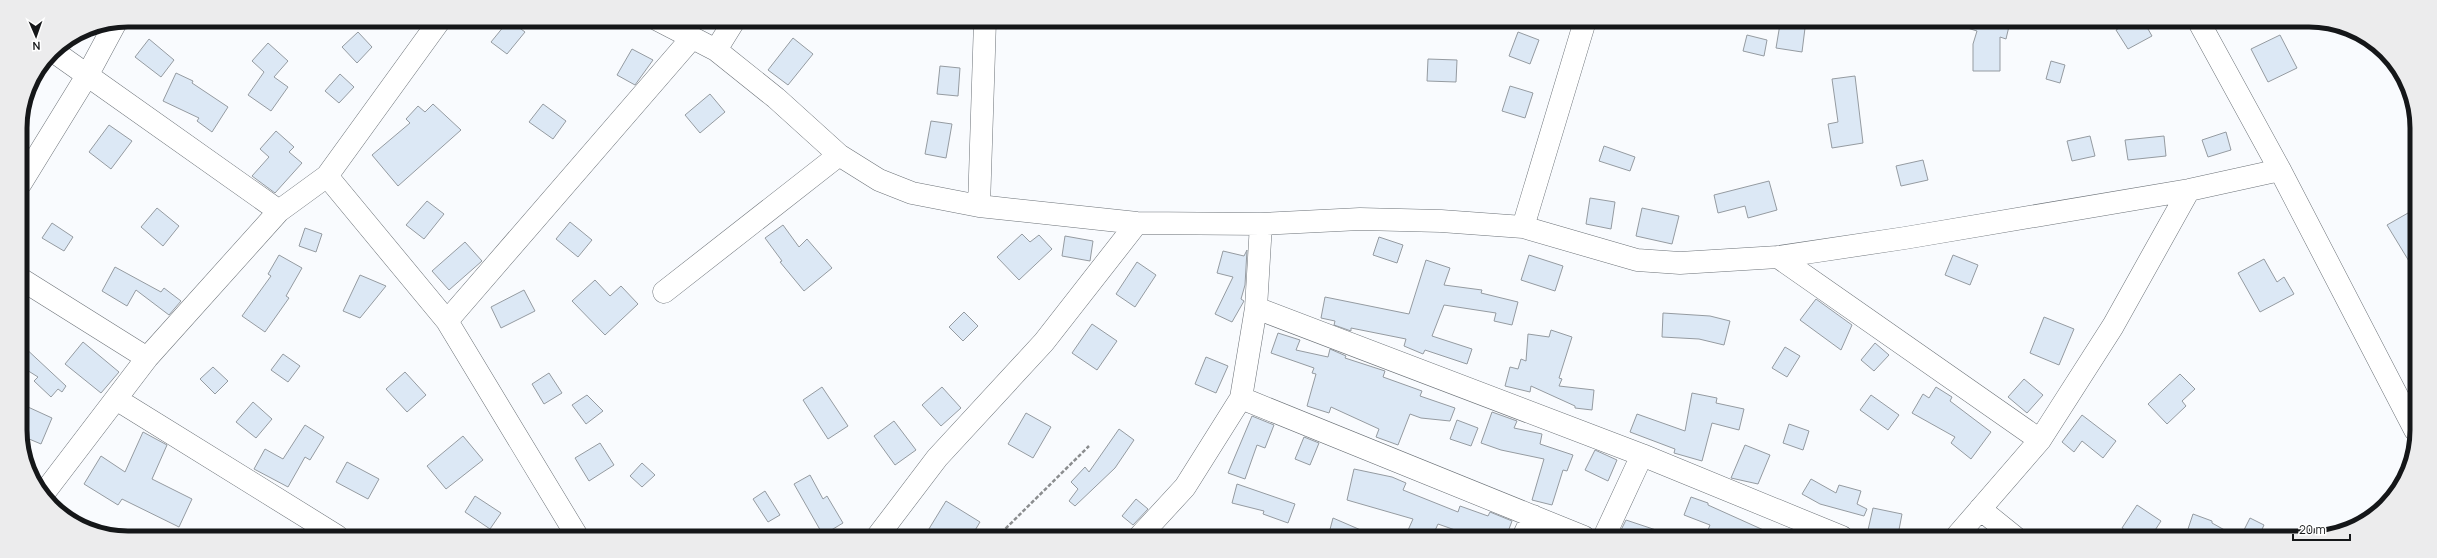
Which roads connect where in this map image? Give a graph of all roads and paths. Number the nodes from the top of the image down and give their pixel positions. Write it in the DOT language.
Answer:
graph roads {
  1 [pos="435,27"];
  2 [pos="670,27"];
  3 [pos="730,27"];
  4 [pos="985,27"];
  5 [pos="1582,27"];
  6 [pos="2202,27"];
  7 [pos="113,28"];
  8 [pos="691,39"];
  9 [pos="716,50"];
  10 [pos="59,55"];
  11 [pos="88,74"];
  12 [pos="839,155"];
  13 [pos="2280,170"];
  14 [pos="27,173"];
  15 [pos="327,176"];
  16 [pos="2189,190"];
  17 [pos="979,206"];
  18 [pos="279,211"];
  19 [pos="1137,223"];
  20 [pos="1261,224"];
  21 [pos="1523,227"];
  22 [pos="1778,257"];
  23 [pos="27,283"];
  24 [pos="664,292"];
  25 [pos="1256,308"];
  26 [pos="447,322"];
  27 [pos="147,358"];
  28 [pos="1241,398"];
  29 [pos="116,399"];
  30 [pos="2410,417"];
  31 [pos="2040,440"];
  32 [pos="1089,446"];
  33 [pos="1642,455"];
  34 [pos="47,490"];
  35 [pos="1980,509"];
  36 [pos="1533,516"];
  37 [pos="329,531"];
  38 [pos="575,531"];
  39 [pos="882,531"];
  40 [pos="1003,531"];
  41 [pos="1144,531"];
  42 [pos="1526,531"];
  43 [pos="1569,531"];
  44 [pos="1607,531"];
  45 [pos="1827,531"];
  46 [pos="1962,531"];
  47 [pos="2007,531"];
  1 -- 15 [label="street"];
  2 -- 8 [label="street"];
  3 -- 9 [label="street"];
  4 -- 17 [label="street"];
  5 -- 21 [label="street"];
  6 -- 13 [label="street"];
  7 -- 11 [label="street"];
  8 -- 9 [label="street"];
  8 -- 26 [label="street"];
  9 -- 12 [label="street"];
  10 -- 11 [label="street"];
  11 -- 14 [label="street"];
  11 -- 18 [label="street"];
  12 -- 17 [label="street"];
  12 -- 24 [label="street"];
  13 -- 16 [label="street"];
  13 -- 30 [label="street"];
  15 -- 18 [label="street"];
  15 -- 26 [label="street"];
  16 -- 22 [label="street"];
  16 -- 31 [label="street"];
  17 -- 19 [label="street"];
  18 -- 27 [label="street"];
  19 -- 20 [label="street"];
  19 -- 39 [label="street"];
  20 -- 21 [label="street"];
  20 -- 25 [label="street"];
  21 -- 22 [label="street"];
  22 -- 31 [label="street"];
  23 -- 27 [label="street"];
  25 -- 28 [label="street"];
  25 -- 33 [label="street"];
  26 -- 38 [label="street"];
  27 -- 29 [label="street"];
  28 -- 36 [label="street"];
  28 -- 41 [label="street"];
  29 -- 34 [label="street"];
  29 -- 37 [label="street"];
  31 -- 35 [label="street"];
  32 -- 40 [label="path"];
  33 -- 44 [label="street"];
  33 -- 45 [label="street"];
  35 -- 46 [label="street"];
  35 -- 47 [label="street"];
  36 -- 42 [label="street"];
  36 -- 43 [label="street"];
}
